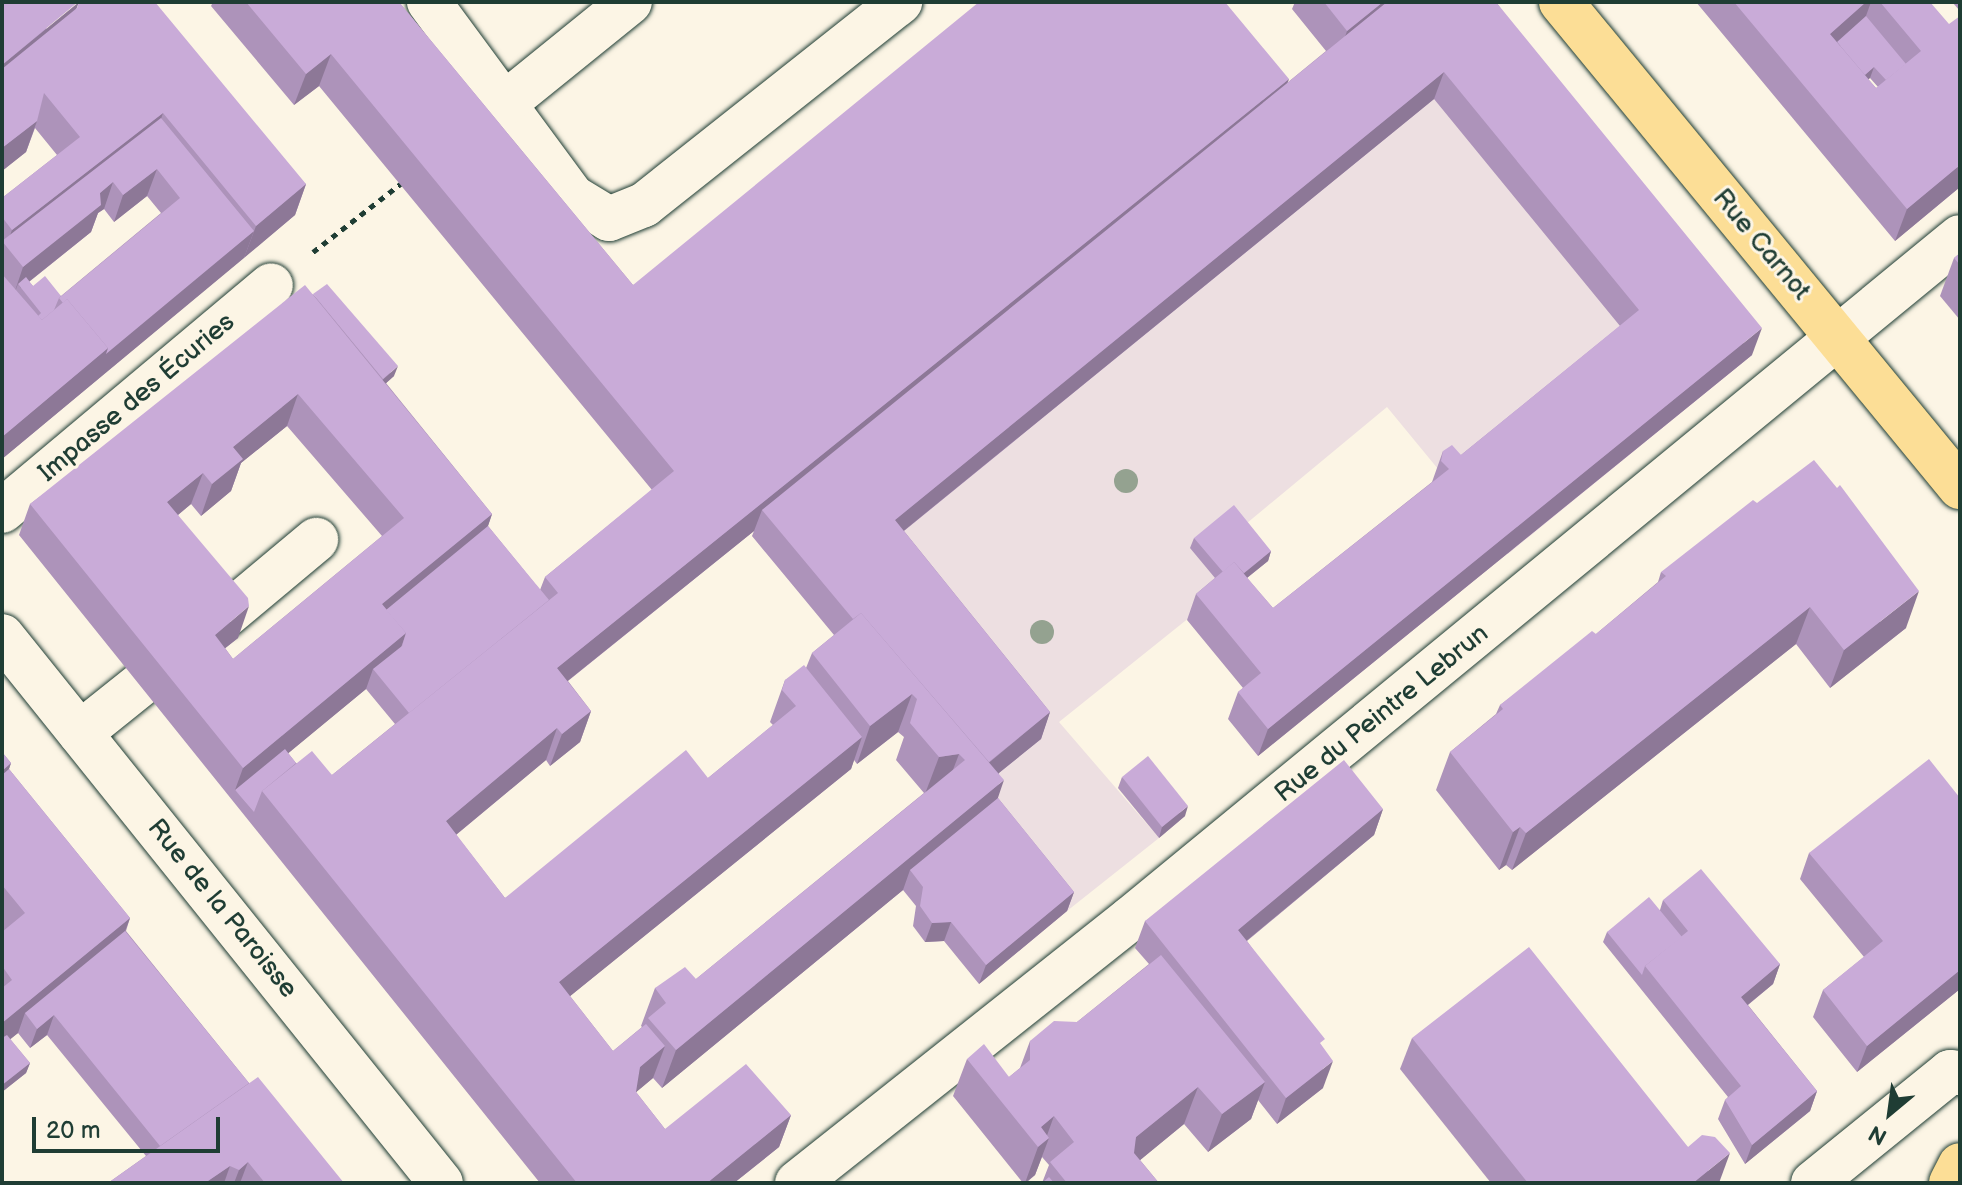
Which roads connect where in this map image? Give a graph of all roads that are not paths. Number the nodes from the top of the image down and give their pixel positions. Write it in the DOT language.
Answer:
graph roads {
  1 [pos="429,2"];
  2 [pos="630,2"];
  3 [pos="900,2"];
  4 [pos="1561,2"];
  5 [pos="854,16"];
  6 [pos="504,104"];
  7 [pos="1960,237"];
  8 [pos="271,285"];
  9 [pos="1838,335"];
  10 [pos="1960,487"];
  11 [pos="2,511"];
  12 [pos="316,540"];
  13 [pos="225,616"];
  14 [pos="2,636"];
  15 [pos="140,685"];
  16 [pos="80,733"];
  17 [pos="1960,1073"];
  18 [pos="1960,1165"];
  19 [pos="441,1183"];
  20 [pos="797,1183"];
  21 [pos="1813,1183"];
  22 [pos="1951,1183"];
  1 -- 6 [label="street"];
  2 -- 6 [label="street"];
  3 -- 5 [label="street"];
  4 -- 9 [label="main road, Rue Carnot"];
  5 -- 6 [label="street"];
  7 -- 9 [label="street, Rue du Peintre Lebrun"];
  8 -- 11 [label="street, Impasse des Écuries"];
  9 -- 10 [label="main road, Rue Carnot"];
  9 -- 20 [label="street, Rue du Peintre Lebrun"];
  12 -- 13 [label="street"];
  14 -- 16 [label="street, Rue de la Paroisse"];
  15 -- 16 [label="street"];
  16 -- 19 [label="street, Rue de la Paroisse"];
  17 -- 21 [label="street"];
  18 -- 22 [label="main road"];
}
